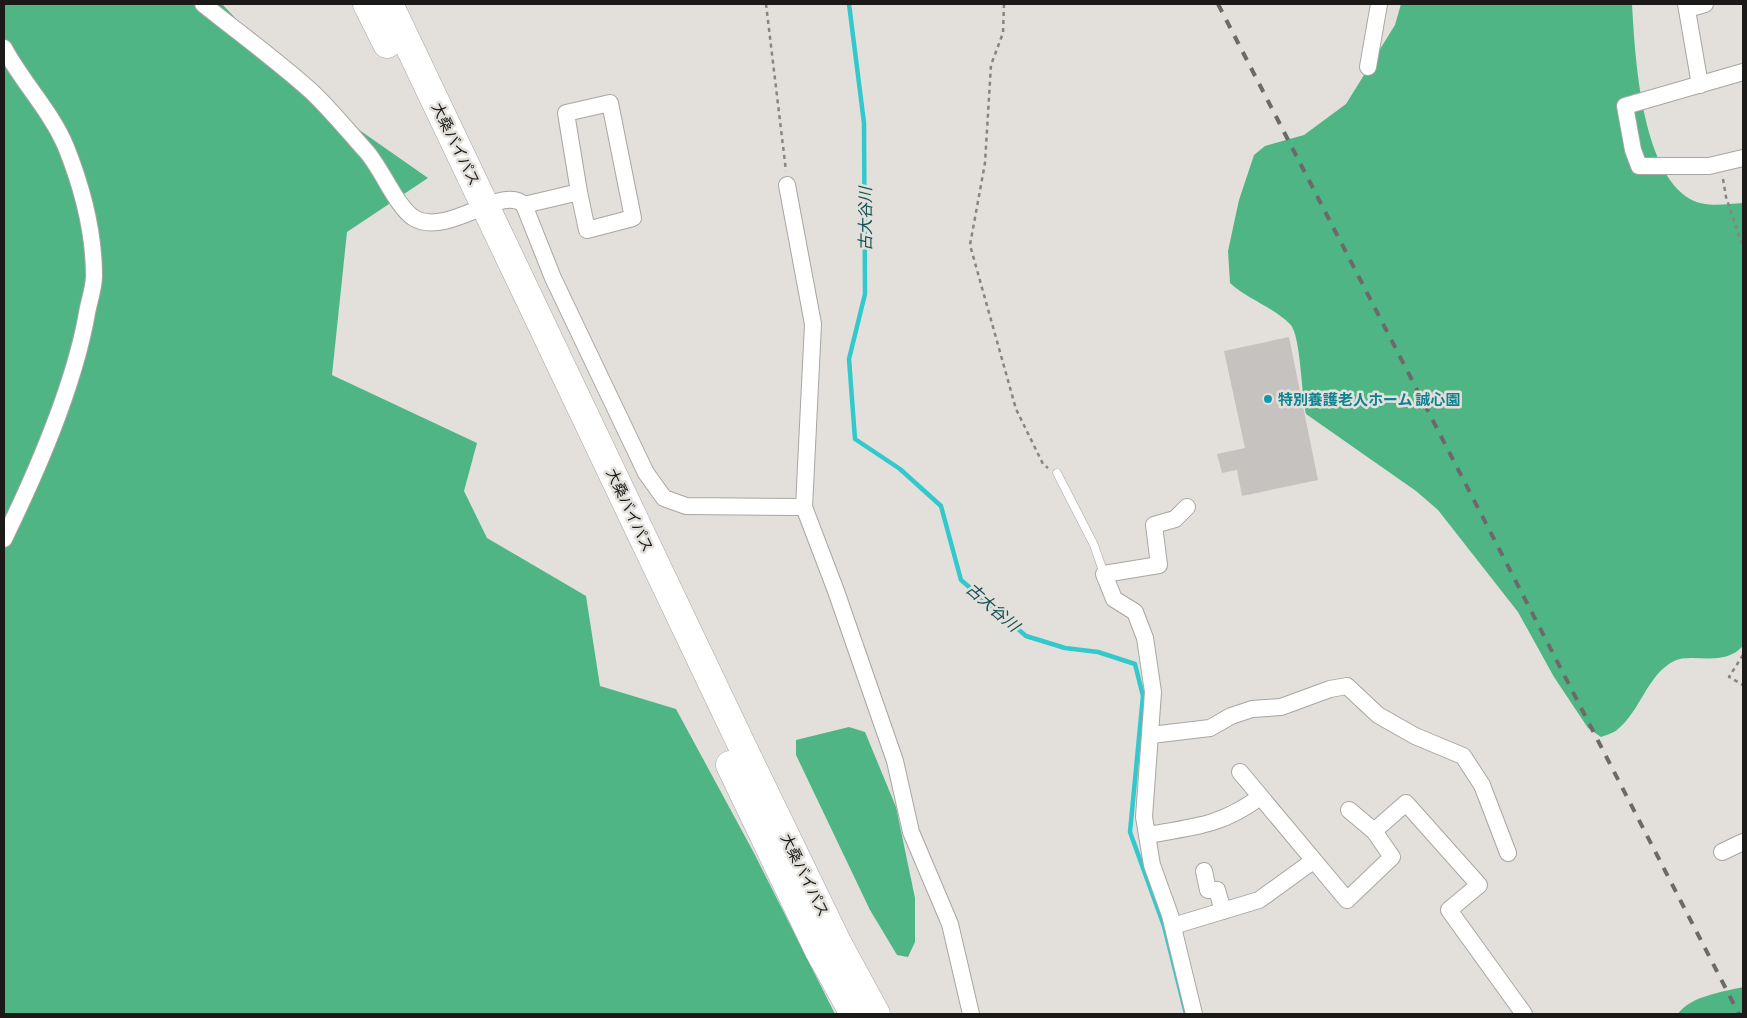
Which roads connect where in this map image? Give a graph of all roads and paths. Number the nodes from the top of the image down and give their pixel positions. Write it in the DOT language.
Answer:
graph roads {
  1 [pos="203,4"];
  2 [pos="367,4"];
  3 [pos="388,4"];
  4 [pos="766,4"];
  5 [pos="1004,4"];
  6 [pos="1379,4"];
  7 [pos="1706,4"];
  8 [pos="1686,6"];
  9 [pos="4,48"];
  10 [pos="1368,66"];
  11 [pos="1743,72"];
  12 [pos="1700,85"];
  13 [pos="1743,158"];
  14 [pos="1722,174"];
  15 [pos="788,185"];
  16 [pos="579,192"];
  17 [pos="524,205"];
  18 [pos="477,210"];
  19 [pos="1743,247"];
  20 [pos="1057,473"];
  21 [pos="804,507"];
  22 [pos="1187,507"];
  23 [pos="4,539"];
  24 [pos="1104,574"];
  25 [pos="1743,656"];
  26 [pos="1743,685"];
  27 [pos="1151,735"];
  28 [pos="1240,772"];
  29 [pos="1260,797"];
  30 [pos="1349,810"];
  31 [pos="1374,831"];
  32 [pos="1147,835"];
  33 [pos="1743,842"];
  34 [pos="780,846"];
  35 [pos="1722,852"];
  36 [pos="1508,853"];
  37 [pos="1313,861"];
  38 [pos="1204,871"];
  39 [pos="1223,911"];
  40 [pos="1173,926"];
  41 [pos="854,1014"];
  42 [pos="876,1014"];
  43 [pos="971,1014"];
  44 [pos="1194,1014"];
  45 [pos="1524,1014"];
  1 -- 18 [label="street"];
  2 -- 18 [label="highway, 大桑バイパス"];
  3 -- 18 [label="highway, 大桑バイパス"];
  4 -- 15 [label="path"];
  5 -- 20 [label="path"];
  6 -- 10 [label="street"];
  7 -- 8 [label="street"];
  8 -- 12 [label="street"];
  9 -- 23 [label="street"];
  11 -- 12 [label="street"];
  12 -- 13 [label="street"];
  14 -- 19 [label="path"];
  15 -- 21 [label="street"];
  16 -- 16 [label="street"];
  16 -- 17 [label="street"];
  17 -- 18 [label="street"];
  17 -- 21 [label="street"];
  18 -- 34 [label="highway, 大桑バイパス"];
  20 -- 24 [label="lane"];
  21 -- 43 [label="street"];
  22 -- 24 [label="street"];
  24 -- 27 [label="street"];
  25 -- 26 [label="path"];
  27 -- 32 [label="street"];
  27 -- 36 [label="street"];
  28 -- 29 [label="street"];
  29 -- 32 [label="street"];
  29 -- 37 [label="street"];
  30 -- 31 [label="street"];
  31 -- 37 [label="street"];
  31 -- 45 [label="street"];
  32 -- 40 [label="street"];
  33 -- 35 [label="street"];
  34 -- 41 [label="highway, 大桑バイパス"];
  34 -- 42 [label="highway, 大桑バイパス"];
  37 -- 39 [label="street"];
  38 -- 39 [label="street"];
  39 -- 40 [label="street"];
  40 -- 44 [label="street"];
}
